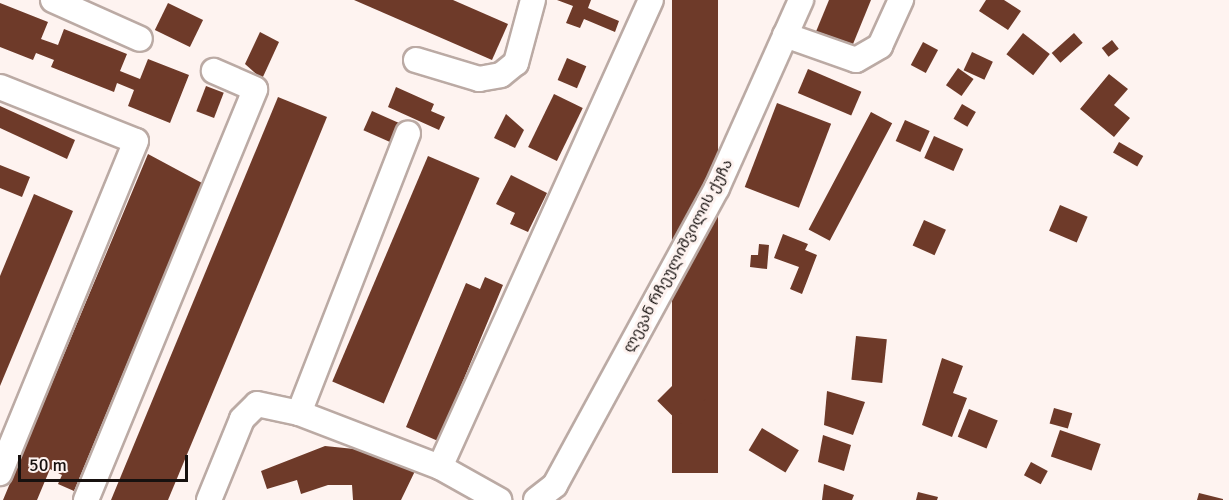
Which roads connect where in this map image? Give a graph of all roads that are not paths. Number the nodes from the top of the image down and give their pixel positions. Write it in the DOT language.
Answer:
graph roads {
  1 [pos="53,0"];
  2 [pos="533,0"];
  3 [pos="651,0"];
  4 [pos="801,0"];
  5 [pos="901,0"];
  6 [pos="102,10"];
  7 [pos="785,35"];
  8 [pos="140,39"];
  9 [pos="416,60"];
  10 [pos="214,71"];
  11 [pos="0,87"];
  12 [pos="408,134"];
  13 [pos="299,413"];
  14 [pos="440,467"];
  15 [pos="0,473"];
  16 [pos="86,500"];
  17 [pos="209,500"];
  18 [pos="500,500"];
  19 [pos="536,500"];
  1 -- 6 [label="street"];
  2 -- 9 [label="street"];
  3 -- 14 [label="street"];
  4 -- 7 [label="street, ლევან რჩეულიშვილის ქუჩა"];
  5 -- 7 [label="street"];
  6 -- 8 [label="street"];
  7 -- 19 [label="street, ლევან რჩეულიშვილის ქუჩა"];
  10 -- 16 [label="street"];
  11 -- 15 [label="street"];
  12 -- 13 [label="street"];
  13 -- 14 [label="street"];
  13 -- 17 [label="street"];
  14 -- 18 [label="street"];
}
